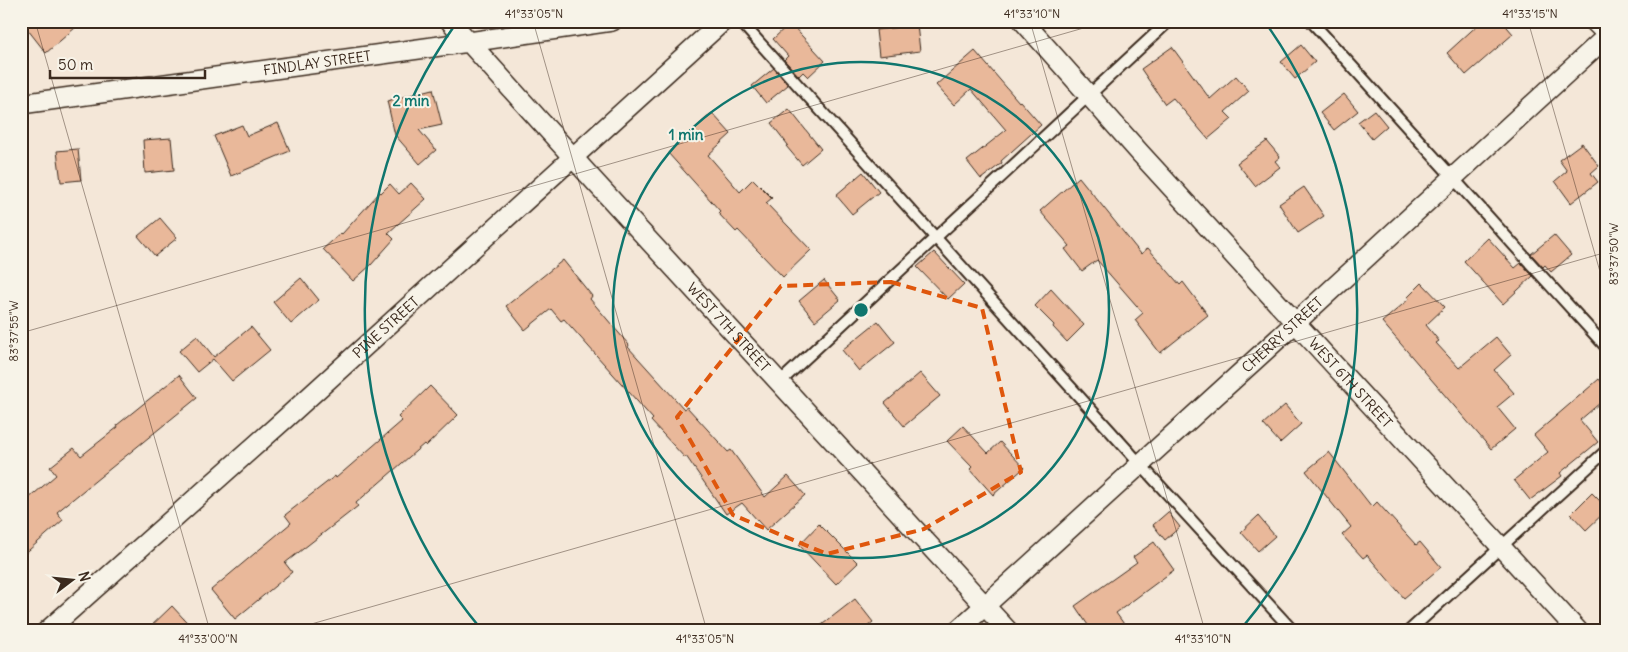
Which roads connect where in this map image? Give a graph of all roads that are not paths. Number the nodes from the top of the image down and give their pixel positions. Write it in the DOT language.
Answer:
graph roads {
  1 [pos="450,21"];
  2 [pos="612,21"];
  3 [pos="723,21"];
  4 [pos="740,21"];
  5 [pos="1023,21"];
  6 [pos="1169,21"];
  7 [pos="1311,21"];
  8 [pos="1594,21"];
  9 [pos="1607,35"];
  10 [pos="470,42"];
  11 [pos="1088,95"];
  12 [pos="21,104"];
  13 [pos="572,156"];
  14 [pos="1452,178"];
  15 [pos="935,237"];
  16 [pos="1296,322"];
  17 [pos="1607,348"];
  18 [pos="780,382"];
  19 [pos="1607,450"];
  20 [pos="1140,464"];
  21 [pos="1501,547"];
  22 [pos="985,605"];
  23 [pos="47,631"];
  24 [pos="957,631"];
  25 [pos="1008,631"];
  26 [pos="1293,631"];
  27 [pos="1409,631"];
  28 [pos="1578,631"];
  1 -- 10 [label="street, WEST 7TH STREET"];
  2 -- 10 [label="street, FINDLAY STREET"];
  3 -- 13 [label="street, PINE STREET"];
  4 -- 15 [label="lane"];
  5 -- 11 [label="street, WEST 6TH STREET"];
  6 -- 11 [label="lane"];
  7 -- 14 [label="lane"];
  8 -- 9 [label="street"];
  9 -- 14 [label="street, CHERRY STREET"];
  10 -- 12 [label="street, FINDLAY STREET"];
  10 -- 13 [label="street, WEST 7TH STREET"];
  11 -- 15 [label="lane"];
  11 -- 16 [label="street, WEST 6TH STREET"];
  13 -- 18 [label="street, WEST 7TH STREET"];
  13 -- 23 [label="street, PINE STREET"];
  14 -- 16 [label="street, CHERRY STREET"];
  14 -- 17 [label="lane"];
  15 -- 18 [label="lane"];
  15 -- 20 [label="lane"];
  16 -- 20 [label="street, CHERRY STREET"];
  16 -- 21 [label="street, WEST 6TH STREET"];
  18 -- 22 [label="street, WEST 7TH STREET"];
  19 -- 21 [label="lane"];
  20 -- 22 [label="street, CHERRY STREET"];
  20 -- 26 [label="lane"];
  21 -- 27 [label="lane"];
  21 -- 28 [label="street, WEST 6TH STREET"];
  22 -- 24 [label="street, CHERRY STREET"];
  22 -- 25 [label="street, WEST 7TH STREET"];
}
